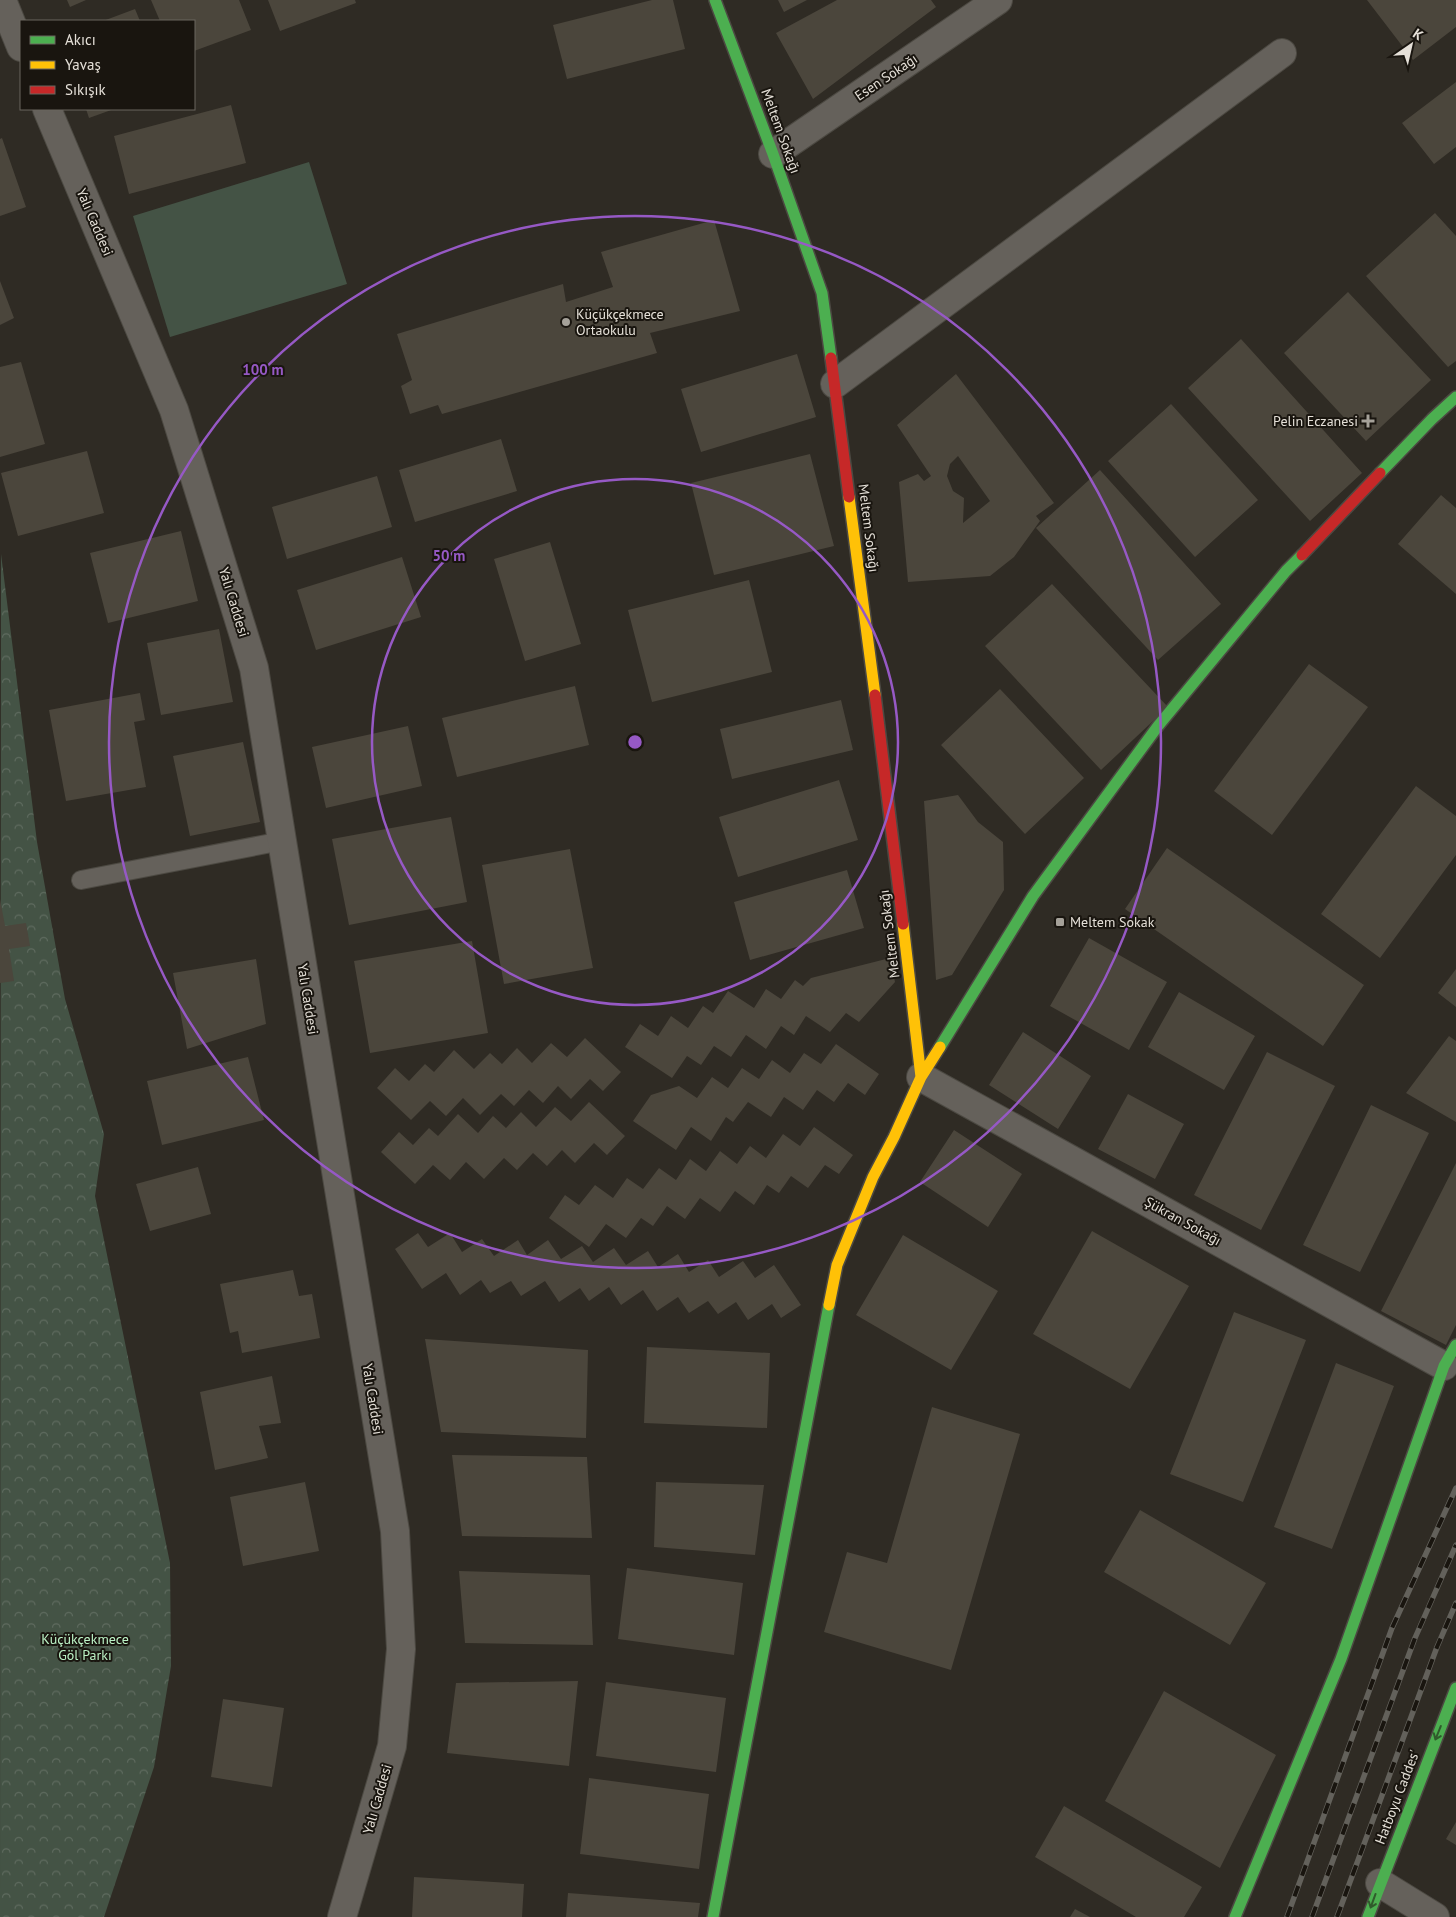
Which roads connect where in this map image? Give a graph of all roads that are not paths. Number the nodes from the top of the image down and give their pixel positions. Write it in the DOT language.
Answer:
graph roads {
  1 [pos="2,0"];
  2 [pos="715,0"];
  3 [pos="998,0"];
  4 [pos="20,45"];
  5 [pos="1282,53"];
  6 [pos="47,110"];
  7 [pos="774,154"];
  8 [pos="835,384"];
  9 [pos="1456,397"];
  10 [pos="282,841"];
  11 [pos="81,880"];
  12 [pos="921,1077"];
  13 [pos="1450,1355"];
  14 [pos="1456,1688"];
  15 [pos="1380,1883"];
  16 [pos="342,1917"];
  17 [pos="713,1917"];
  18 [pos="1236,1917"];
  19 [pos="1368,1917"];
  20 [pos="1435,1917"];
  1 -- 4 [label="street"];
  2 -- 7 [label="street, Meltem Sokağı"];
  3 -- 7 [label="street, Esen Sokağı"];
  5 -- 8 [label="street"];
  6 -- 10 [label="street, Yalı Caddesi"];
  7 -- 8 [label="street, Meltem Sokağı"];
  8 -- 12 [label="street, Meltem Sokağı"];
  9 -- 12 [label="street"];
  10 -- 11 [label="lane"];
  10 -- 16 [label="street, Yalı Caddesi"];
  12 -- 13 [label="street, Şükran Sokağı"];
  12 -- 17 [label="street"];
  13 -- 18 [label="street"];
  14 -- 15 [label="street, Hatboyu Caddes', one-way"];
  15 -- 19 [label="street, Hatboyu Caddes', one-way"];
  15 -- 20 [label="street"];
}
